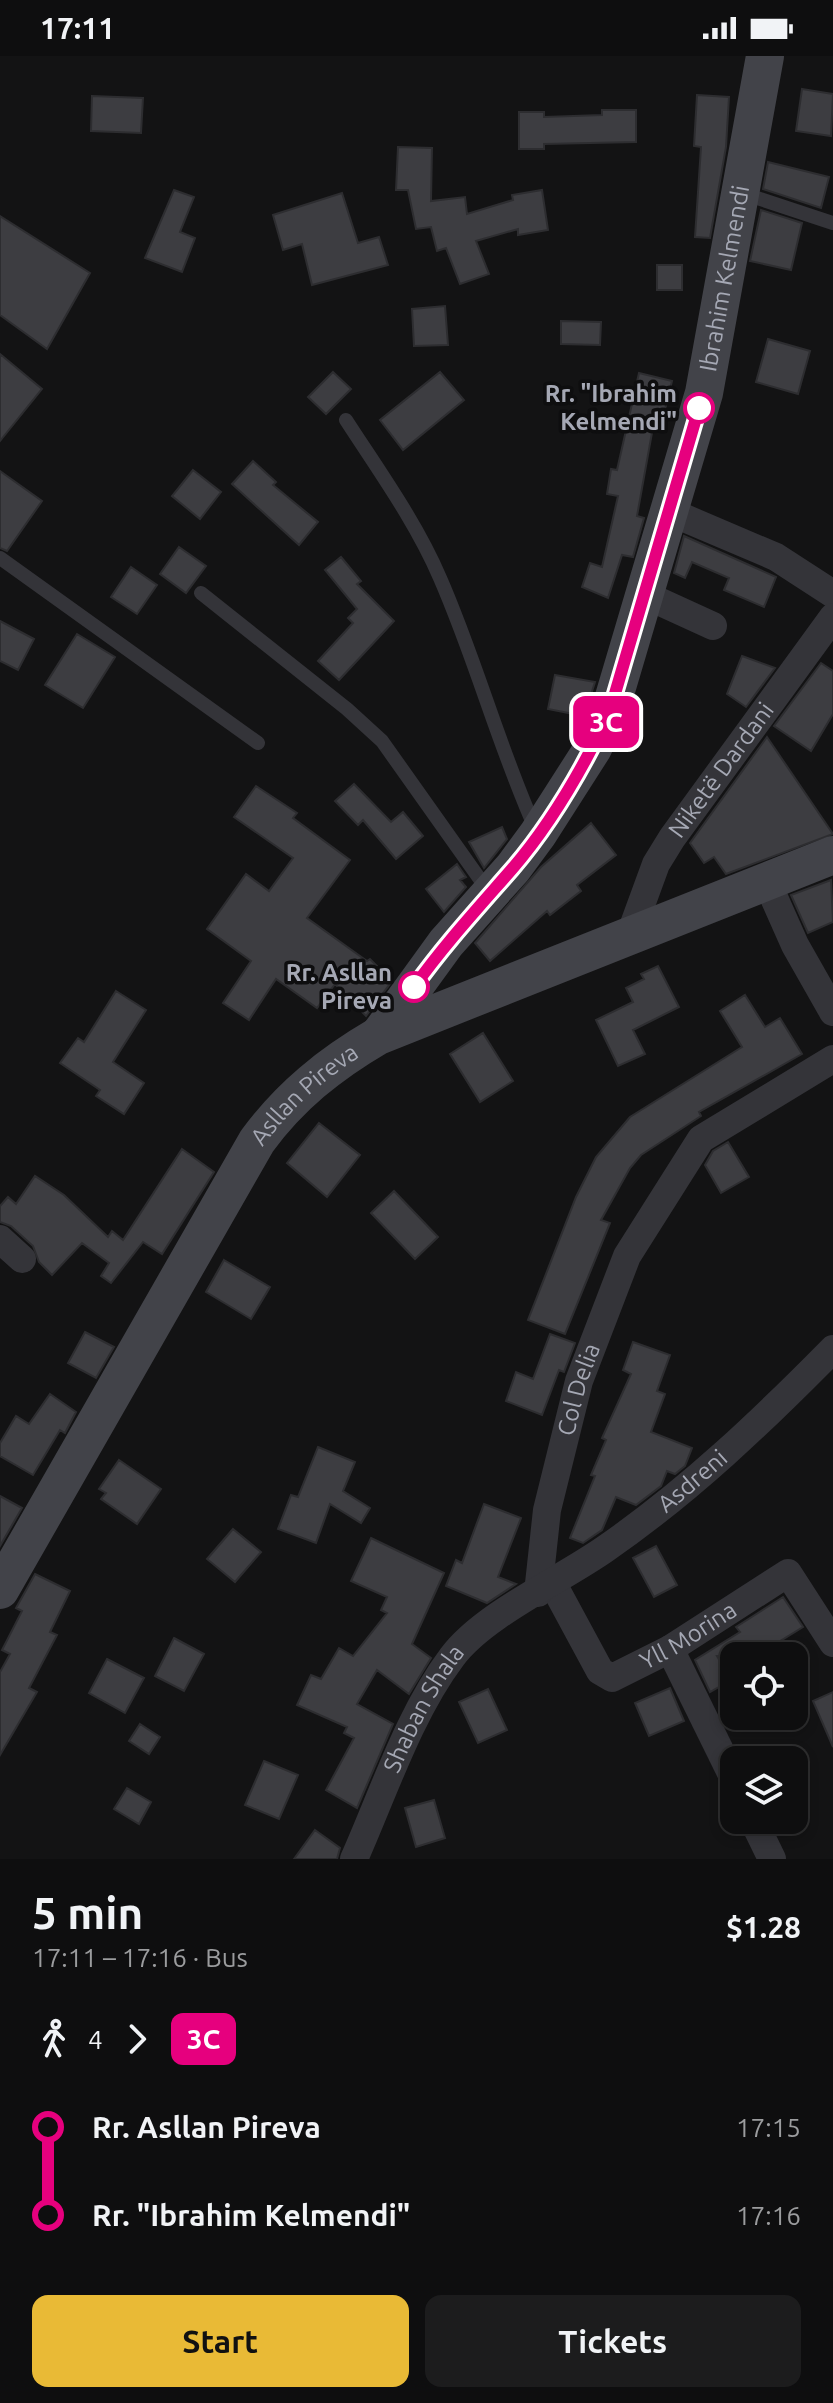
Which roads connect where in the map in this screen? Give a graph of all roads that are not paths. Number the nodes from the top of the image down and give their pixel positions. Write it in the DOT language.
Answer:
graph roads {
  1 [pos="765,56"];
  2 [pos="740,193"];
  3 [pos="833,223"];
  4 [pos="346,420"];
  5 [pos="668,511"];
  6 [pos="0,558"];
  7 [pos="201,593"];
  8 [pos="643,594"];
  9 [pos="833,594"];
  10 [pos="833,617"];
  11 [pos="713,626"];
  12 [pos="258,743"];
  13 [pos="538,834"];
  14 [pos="833,855"];
  15 [pos="767,882"];
  16 [pos="489,893"];
  17 [pos="630,935"];
  18 [pos="833,1012"];
  19 [pos="378,1036"];
  20 [pos="833,1059"];
  21 [pos="0,1239"];
  22 [pos="22,1259"];
  23 [pos="833,1349"];
  24 [pos="546,1588"];
  25 [pos="0,1590"];
  26 [pos="833,1643"];
  27 [pos="670,1649"];
  28 [pos="720,1751"];
  29 [pos="760,1834"];
  30 [pos="354,1859"];
  31 [pos="772,1859"];
  1 -- 2 [label="street, Ibrahim Kelmendi"];
  2 -- 3 [label="lane"];
  2 -- 5 [label="street, Ibrahim Kelmendi"];
  4 -- 13 [label="lane"];
  5 -- 8 [label="street, Ibrahim Kelmendi"];
  5 -- 9 [label="street"];
  6 -- 12 [label="lane"];
  7 -- 16 [label="lane"];
  8 -- 11 [label="street"];
  8 -- 13 [label="street, Ibrahim Kelmendi"];
  10 -- 17 [label="street, Niketë Dardani"];
  13 -- 16 [label="street, Ibrahim Kelmendi"];
  14 -- 15 [label="street, Asllan Pireva"];
  15 -- 17 [label="street, Asllan Pireva"];
  15 -- 18 [label="street"];
  16 -- 19 [label="street, Ibrahim Kelmendi"];
  17 -- 19 [label="street, Asllan Pireva"];
  19 -- 25 [label="street, Asllan Pireva"];
  20 -- 24 [label="street, Col Delia"];
  21 -- 22 [label="street"];
  23 -- 24 [label="street, Asdreni"];
  24 -- 27 [label="street, Yll Morina"];
  24 -- 30 [label="street, Shaban Shala"];
  26 -- 27 [label="street, Yll Morina"];
  27 -- 28 [label="street"];
  29 -- 31 [label="street"];
}
